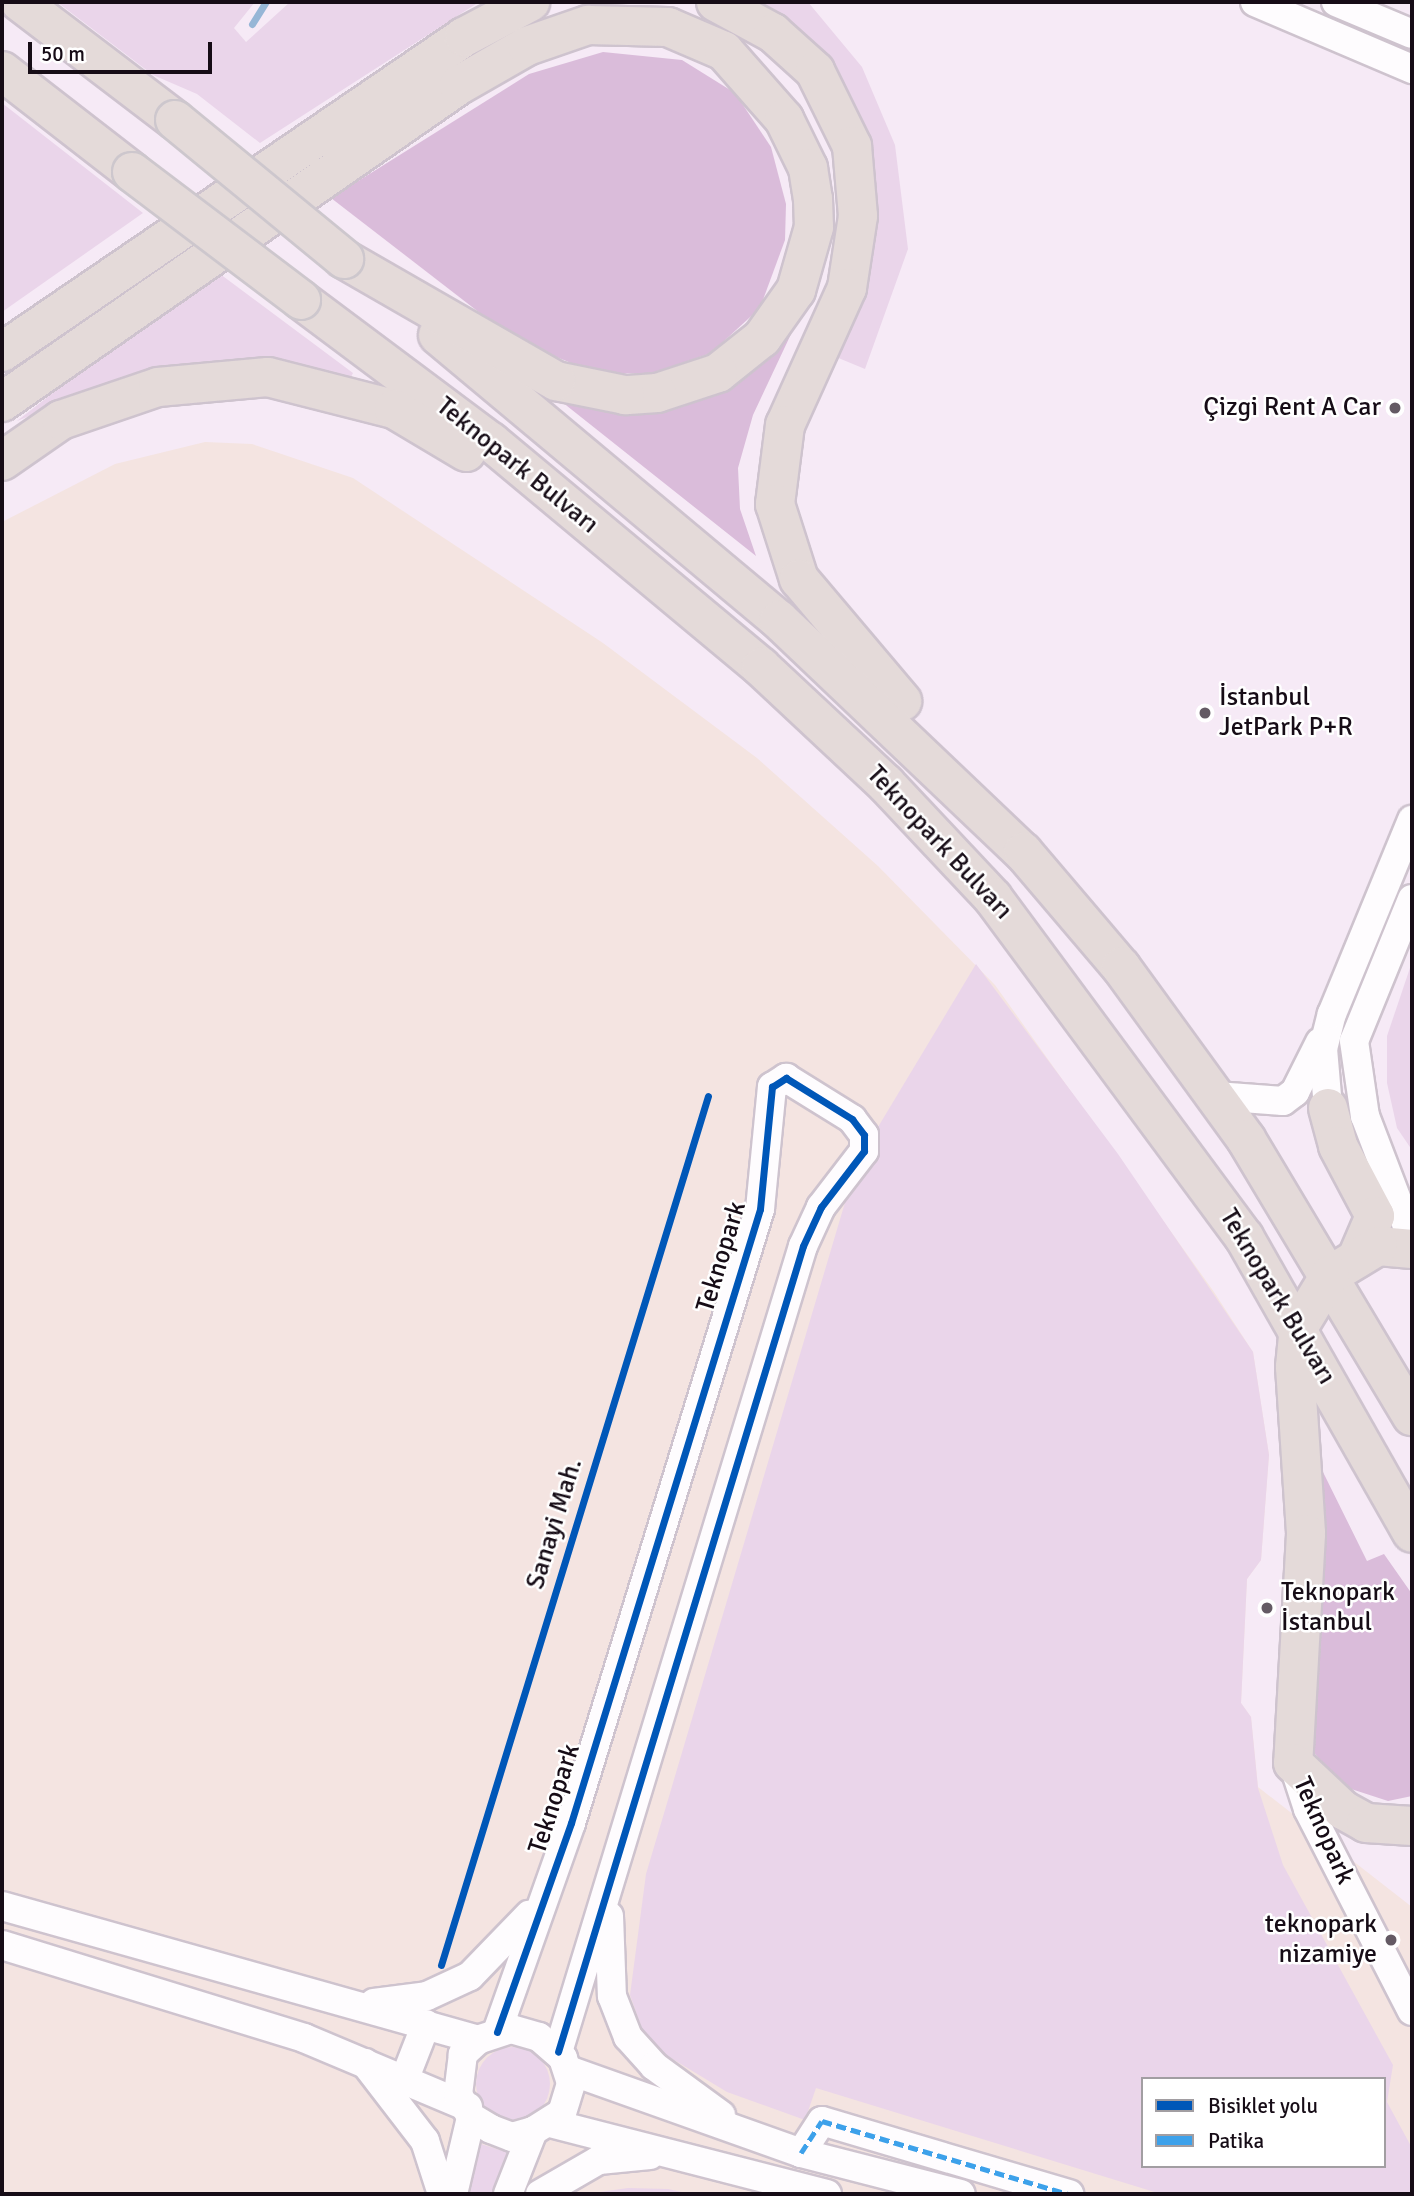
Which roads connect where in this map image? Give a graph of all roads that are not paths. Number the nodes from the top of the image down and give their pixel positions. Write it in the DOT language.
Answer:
graph roads {
  1 [pos="20,2"];
  2 [pos="530,2"];
  3 [pos="716,2"];
  4 [pos="1255,2"];
  5 [pos="1336,2"];
  6 [pos="1412,34"];
  7 [pos="1412,69"];
  8 [pos="2,71"];
  9 [pos="344,259"];
  10 [pos="2,352"];
  11 [pos="2,402"];
  12 [pos="2,461"];
  13 [pos="647,570"];
  14 [pos="1412,820"];
  15 [pos="1005,832"];
  16 [pos="1412,899"];
  17 [pos="1332,1014"];
  18 [pos="1216,1096"];
  19 [pos="1328,1108"];
  20 [pos="1412,1239"];
  21 [pos="1412,1250"];
  22 [pos="1344,1266"];
  23 [pos="1299,1326"];
  24 [pos="1412,1416"];
  25 [pos="1412,1533"];
  26 [pos="1293,1763"];
  27 [pos="1412,1826"];
  28 [pos="609,1888"];
  29 [pos="547,1890"];
  30 [pos="2,1906"];
  31 [pos="2,1945"];
  32 [pos="362,2004"];
  33 [pos="1412,2011"];
  34 [pos="426,2024"];
  35 [pos="487,2036"];
  36 [pos="362,2058"];
  37 [pos="563,2061"];
  38 [pos="405,2078"];
  39 [pos="470,2112"];
  40 [pos="542,2127"];
  41 [pos="746,2134"];
  42 [pos="801,2153"];
  43 [pos="718,2163"];
  44 [pos="442,2194"];
  45 [pos="453,2194"];
  46 [pos="508,2194"];
  47 [pos="540,2194"];
  48 [pos="827,2194"];
  49 [pos="961,2194"];
  50 [pos="1069,2194"];
  1 -- 9 [label="highway, bridge"];
  2 -- 10 [label="highway"];
  3 -- 15 [label="highway"];
  4 -- 7 [label="street"];
  5 -- 6 [label="street"];
  8 -- 13 [label="highway, Teknopark Bulvarı, bridge"];
  9 -- 11 [label="highway"];
  9 -- 15 [label="highway, Teknopark Bulvarı"];
  12 -- 13 [label="highway"];
  13 -- 23 [label="highway, Teknopark Bulvarı"];
  14 -- 17 [label="street"];
  15 -- 18 [label="highway, Teknopark Bulvarı"];
  16 -- 20 [label="street"];
  17 -- 18 [label="street"];
  17 -- 19 [label="street"];
  18 -- 22 [label="highway, Teknopark Bulvarı"];
  19 -- 22 [label="highway"];
  21 -- 22 [label="highway"];
  22 -- 23 [label="highway"];
  22 -- 24 [label="highway, Teknopark Bulvarı"];
  23 -- 25 [label="highway, Teknopark Bulvarı"];
  23 -- 26 [label="highway"];
  26 -- 27 [label="highway"];
  26 -- 33 [label="street, Teknopark"];
  28 -- 29 [label="street, Teknopark"];
  28 -- 37 [label="street, Teknopark"];
  28 -- 41 [label="street, Teknopark"];
  29 -- 32 [label="street, Teknopark"];
  29 -- 35 [label="street, Teknopark"];
  30 -- 32 [label="street, Teknopark"];
  31 -- 36 [label="street"];
  32 -- 34 [label="street, Teknopark"];
  34 -- 35 [label="street, Teknopark"];
  34 -- 38 [label="street"];
  35 -- 37 [label="street, Teknopark"];
  35 -- 39 [label="street, Teknopark"];
  36 -- 38 [label="street"];
  36 -- 44 [label="street"];
  37 -- 40 [label="street, Teknopark"];
  37 -- 41 [label="street, Teknopark"];
  38 -- 39 [label="street"];
  39 -- 40 [label="street"];
  39 -- 45 [label="street, Teknopark"];
  40 -- 43 [label="street"];
  40 -- 46 [label="street, Teknopark"];
  41 -- 42 [label="street, Teknopark"];
  42 -- 49 [label="street, Teknopark"];
  42 -- 50 [label="street"];
  43 -- 47 [label="street"];
  43 -- 48 [label="street"];
}
